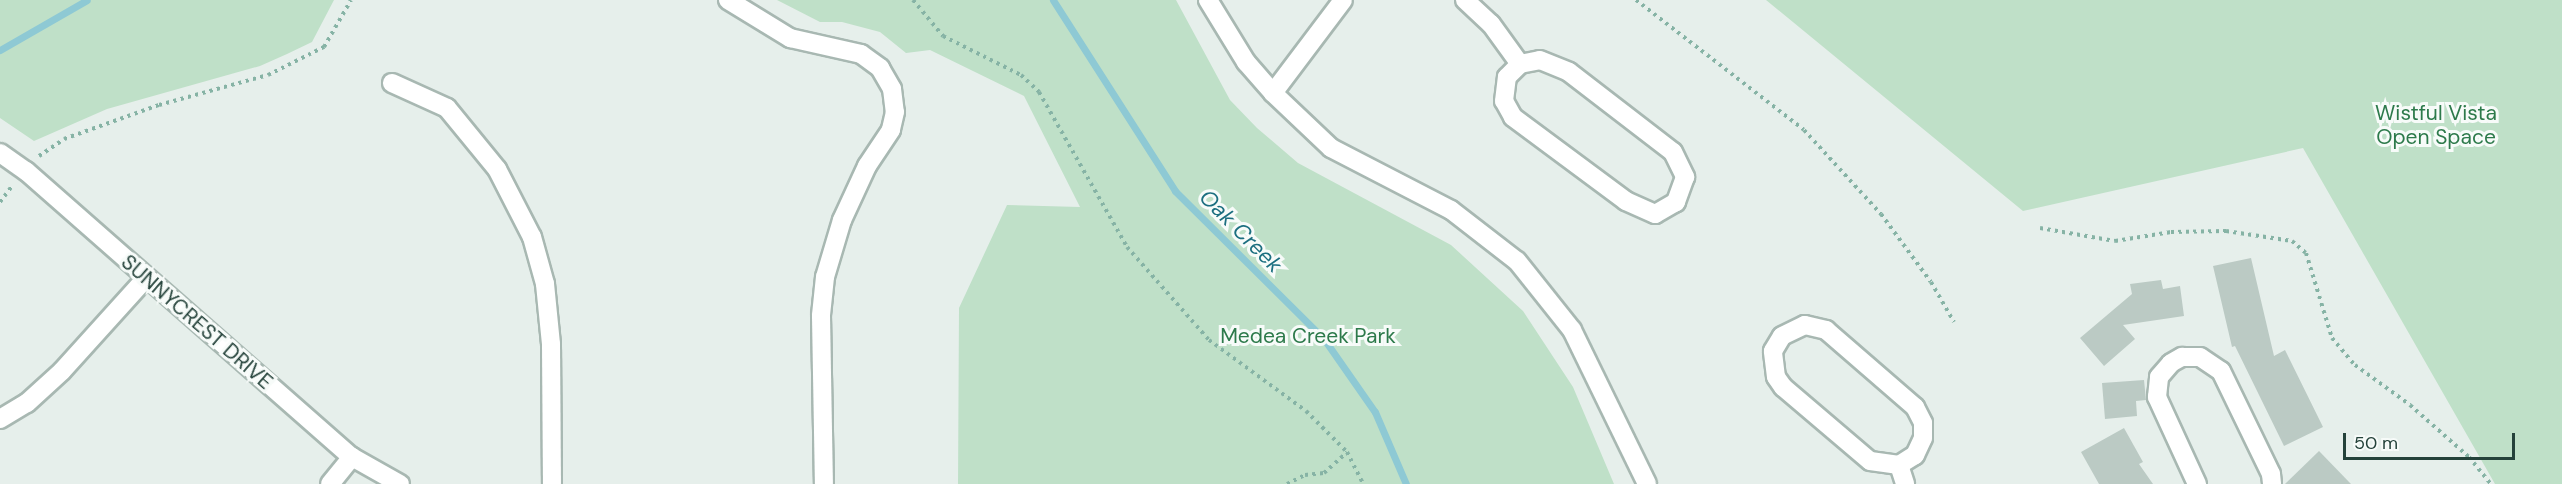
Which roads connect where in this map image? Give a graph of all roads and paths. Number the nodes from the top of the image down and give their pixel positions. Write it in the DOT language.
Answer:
graph roads {
  1 [pos="351,0"];
  2 [pos="728,0"];
  3 [pos="913,0"];
  4 [pos="1208,0"];
  5 [pos="1343,0"];
  6 [pos="1465,0"];
  7 [pos="1636,0"];
  8 [pos="1520,64"];
  9 [pos="392,82"];
  10 [pos="1273,93"];
  11 [pos="0,153"];
  12 [pos="41,154"];
  13 [pos="10,188"];
  14 [pos="0,202"];
  15 [pos="2040,228"];
  16 [pos="146,278"];
  17 [pos="1954,322"];
  18 [pos="0,419"];
  19 [pos="1347,452"];
  20 [pos="352,457"];
  21 [pos="1899,465"];
  22 [pos="330,484"];
  23 [pos="400,484"];
  24 [pos="552,484"];
  25 [pos="824,484"];
  26 [pos="1287,484"];
  27 [pos="1363,484"];
  28 [pos="1647,484"];
  29 [pos="1905,484"];
  30 [pos="2198,484"];
  31 [pos="2272,484"];
  32 [pos="2491,484"];
  1 -- 12 [label="path"];
  2 -- 25 [label="street"];
  3 -- 19 [label="path"];
  4 -- 10 [label="street"];
  5 -- 10 [label="street"];
  6 -- 8 [label="street"];
  7 -- 17 [label="path"];
  8 -- 8 [label="street"];
  9 -- 24 [label="street"];
  10 -- 28 [label="street"];
  11 -- 16 [label="street, SUNNYCREST DRIVE"];
  13 -- 14 [label="path"];
  15 -- 32 [label="path"];
  16 -- 18 [label="street"];
  16 -- 20 [label="street, SUNNYCREST DRIVE"];
  19 -- 26 [label="path"];
  19 -- 27 [label="path"];
  20 -- 22 [label="street"];
  20 -- 23 [label="street, SUNNYCREST DRIVE"];
  21 -- 21 [label="street"];
  21 -- 29 [label="street"];
  30 -- 31 [label="street"];
}
